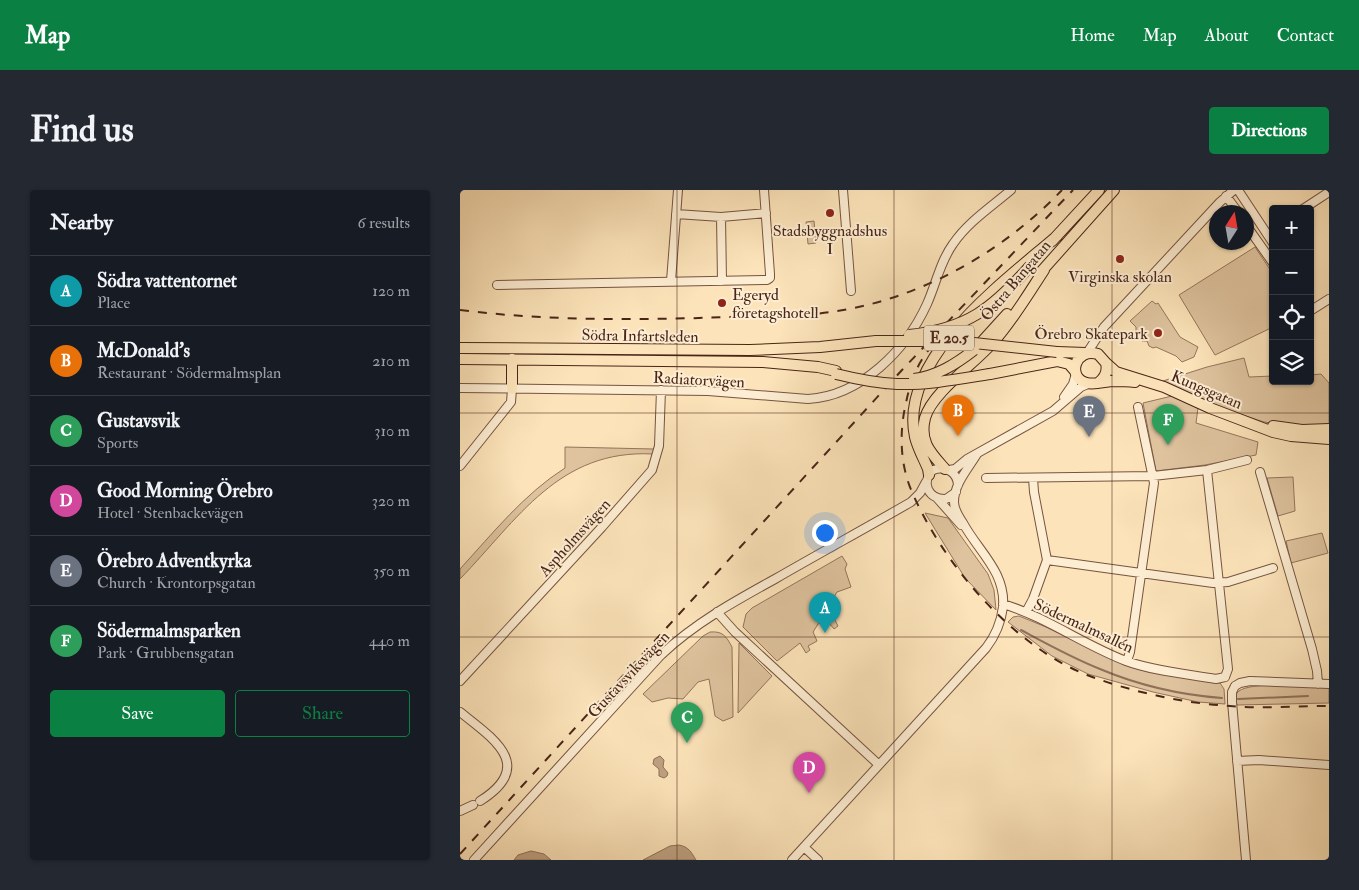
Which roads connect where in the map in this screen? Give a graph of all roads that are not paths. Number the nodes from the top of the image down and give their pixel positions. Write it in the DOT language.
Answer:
graph roads {
  1 [pos="678,190"];
  2 [pos="764,190"];
  3 [pos="843,190"];
  4 [pos="1011,190"];
  5 [pos="1099,190"];
  6 [pos="1114,190"];
  7 [pos="1234,190"];
  8 [pos="1238,190"];
  9 [pos="1329,192"];
  10 [pos="1226,196"];
  11 [pos="1233,205"];
  12 [pos="1309,205"];
  13 [pos="766,213"];
  14 [pos="676,214"];
  15 [pos="720,217"];
  16 [pos="1057,236"];
  17 [pos="1254,236"];
  18 [pos="1269,237"];
  19 [pos="1269,257"];
  20 [pos="1044,270"];
  21 [pos="671,281"];
  22 [pos="722,281"];
  23 [pos="497,286"];
  24 [pos="851,291"];
  25 [pos="1329,299"];
  26 [pos="1314,308"];
  27 [pos="1099,337"];
  28 [pos="876,341"];
  29 [pos="460,348"];
  30 [pos="1086,353"];
  31 [pos="679,355"];
  32 [pos="460,359"];
  33 [pos="512,360"];
  34 [pos="1103,360"];
  35 [pos="836,373"];
  36 [pos="1076,375"];
  37 [pos="1153,383"];
  38 [pos="1089,384"];
  39 [pos="460,388"];
  40 [pos="512,389"];
  41 [pos="661,390"];
  42 [pos="1069,395"];
  43 [pos="1138,407"];
  44 [pos="1249,422"];
  45 [pos="1329,429"];
  46 [pos="1329,439"];
  47 [pos="977,454"];
  48 [pos="1246,460"];
  49 [pos="460,466"];
  50 [pos="947,470"];
  51 [pos="1207,470"];
  52 [pos="1260,472"];
  53 [pos="1153,476"];
  54 [pos="986,478"];
  55 [pos="1033,478"];
  56 [pos="927,479"];
  57 [pos="957,487"];
  58 [pos="936,498"];
  59 [pos="911,502"];
  60 [pos="968,533"];
  61 [pos="1047,560"];
  62 [pos="1273,568"];
  63 [pos="1141,574"];
  64 [pos="1220,583"];
  65 [pos="1003,604"];
  66 [pos="717,612"];
  67 [pos="1026,612"];
  68 [pos="1127,661"];
  69 [pos="1225,677"];
  70 [pos="460,681"];
  71 [pos="1318,684"];
  72 [pos="1329,684"];
  73 [pos="1235,686"];
  74 [pos="460,712"];
  75 [pos="1237,762"];
  76 [pos="878,764"];
  77 [pos="1329,765"];
  78 [pos="480,801"];
  79 [pos="473,805"];
  80 [pos="460,810"];
  81 [pos="804,847"];
  82 [pos="474,860"];
  83 [pos="792,860"];
  84 [pos="818,860"];
  85 [pos="1246,860"];
  1 -- 14 [label="street"];
  2 -- 13 [label="street"];
  3 -- 24 [label="street"];
  4 -- 41 [label="street, Radiatorvägen"];
  5 -- 16 [label="main road, Östra Bangatan / E 20.5"];
  6 -- 20 [label="main road, Östra Bangatan / E 20.5"];
  7 -- 10 [label="street"];
  8 -- 18 [label="street"];
  9 -- 12 [label="street"];
  10 -- 11 [label="street"];
  10 -- 27 [label="street"];
  13 -- 15 [label="street"];
  13 -- 22 [label="street"];
  14 -- 15 [label="street"];
  14 -- 21 [label="street"];
  15 -- 22 [label="street"];
  16 -- 28 [label="main road, Östra Bangatan / E 20.5, bridge"];
  16 -- 56 [label="main road, E 20.5"];
  17 -- 19 [label="street"];
  20 -- 35 [label="main road, Östra Bangatan / E 20.5, bridge"];
  20 -- 50 [label="main road, E 20.5"];
  21 -- 22 [label="street"];
  21 -- 23 [label="street"];
  25 -- 26 [label="street"];
  27 -- 30 [label="street"];
  27 -- 34 [label="street"];
  28 -- 30 [label="main road, bridge"];
  28 -- 31 [label="main road, Södra Infartsleden"];
  29 -- 31 [label="main road, Södra Infartsleden"];
  30 -- 34 [label="main road"];
  30 -- 36 [label="main road"];
  31 -- 33 [label="main road, Södra Infartsleden"];
  31 -- 35 [label="main road, Södra Infartsleden"];
  32 -- 33 [label="main road, Södra Infartsleden"];
  33 -- 40 [label="main road"];
  34 -- 37 [label="main road, Kungsgatan"];
  34 -- 38 [label="main road"];
  35 -- 36 [label="main road, bridge"];
  36 -- 38 [label="main road"];
  36 -- 42 [label="street"];
  37 -- 38 [label="main road, Kungsgatan"];
  37 -- 44 [label="main road, Kungsgatan"];
  38 -- 42 [label="street"];
  39 -- 40 [label="street, Radiatorvägen"];
  40 -- 41 [label="street, Radiatorvägen"];
  40 -- 49 [label="street"];
  41 -- 70 [label="street, Aspholmsvägen"];
  42 -- 47 [label="street"];
  43 -- 53 [label="street"];
  44 -- 45 [label="main road, Kungsgatan"];
  44 -- 46 [label="main road, Kungsgatan"];
  47 -- 50 [label="street"];
  47 -- 57 [label="street"];
  48 -- 51 [label="street"];
  50 -- 56 [label="street"];
  50 -- 57 [label="street"];
  51 -- 53 [label="street"];
  51 -- 64 [label="street"];
  52 -- 71 [label="street"];
  53 -- 55 [label="street"];
  53 -- 63 [label="street"];
  54 -- 55 [label="street"];
  55 -- 61 [label="street"];
  56 -- 58 [label="street"];
  56 -- 59 [label="street, Gustavsviksvägen"];
  57 -- 58 [label="street"];
  57 -- 60 [label="street"];
  58 -- 59 [label="street, Gustavsviksvägen"];
  58 -- 60 [label="street"];
  59 -- 66 [label="street, Gustavsviksvägen"];
  60 -- 65 [label="street"];
  61 -- 63 [label="street"];
  61 -- 67 [label="street"];
  62 -- 64 [label="street"];
  63 -- 64 [label="street"];
  63 -- 68 [label="street"];
  64 -- 69 [label="street"];
  65 -- 67 [label="street, Södermalmsallén"];
  65 -- 76 [label="street"];
  66 -- 76 [label="street"];
  66 -- 82 [label="street, Gustavsviksvägen"];
  67 -- 68 [label="street, Södermalmsallén"];
  68 -- 69 [label="street, Södermalmsallén"];
  69 -- 73 [label="street"];
  71 -- 72 [label="street"];
  71 -- 73 [label="street"];
  73 -- 75 [label="street"];
  74 -- 78 [label="street"];
  75 -- 77 [label="street"];
  75 -- 85 [label="street"];
  76 -- 81 [label="street"];
  79 -- 80 [label="street"];
  81 -- 83 [label="street"];
  81 -- 84 [label="street"];
}
